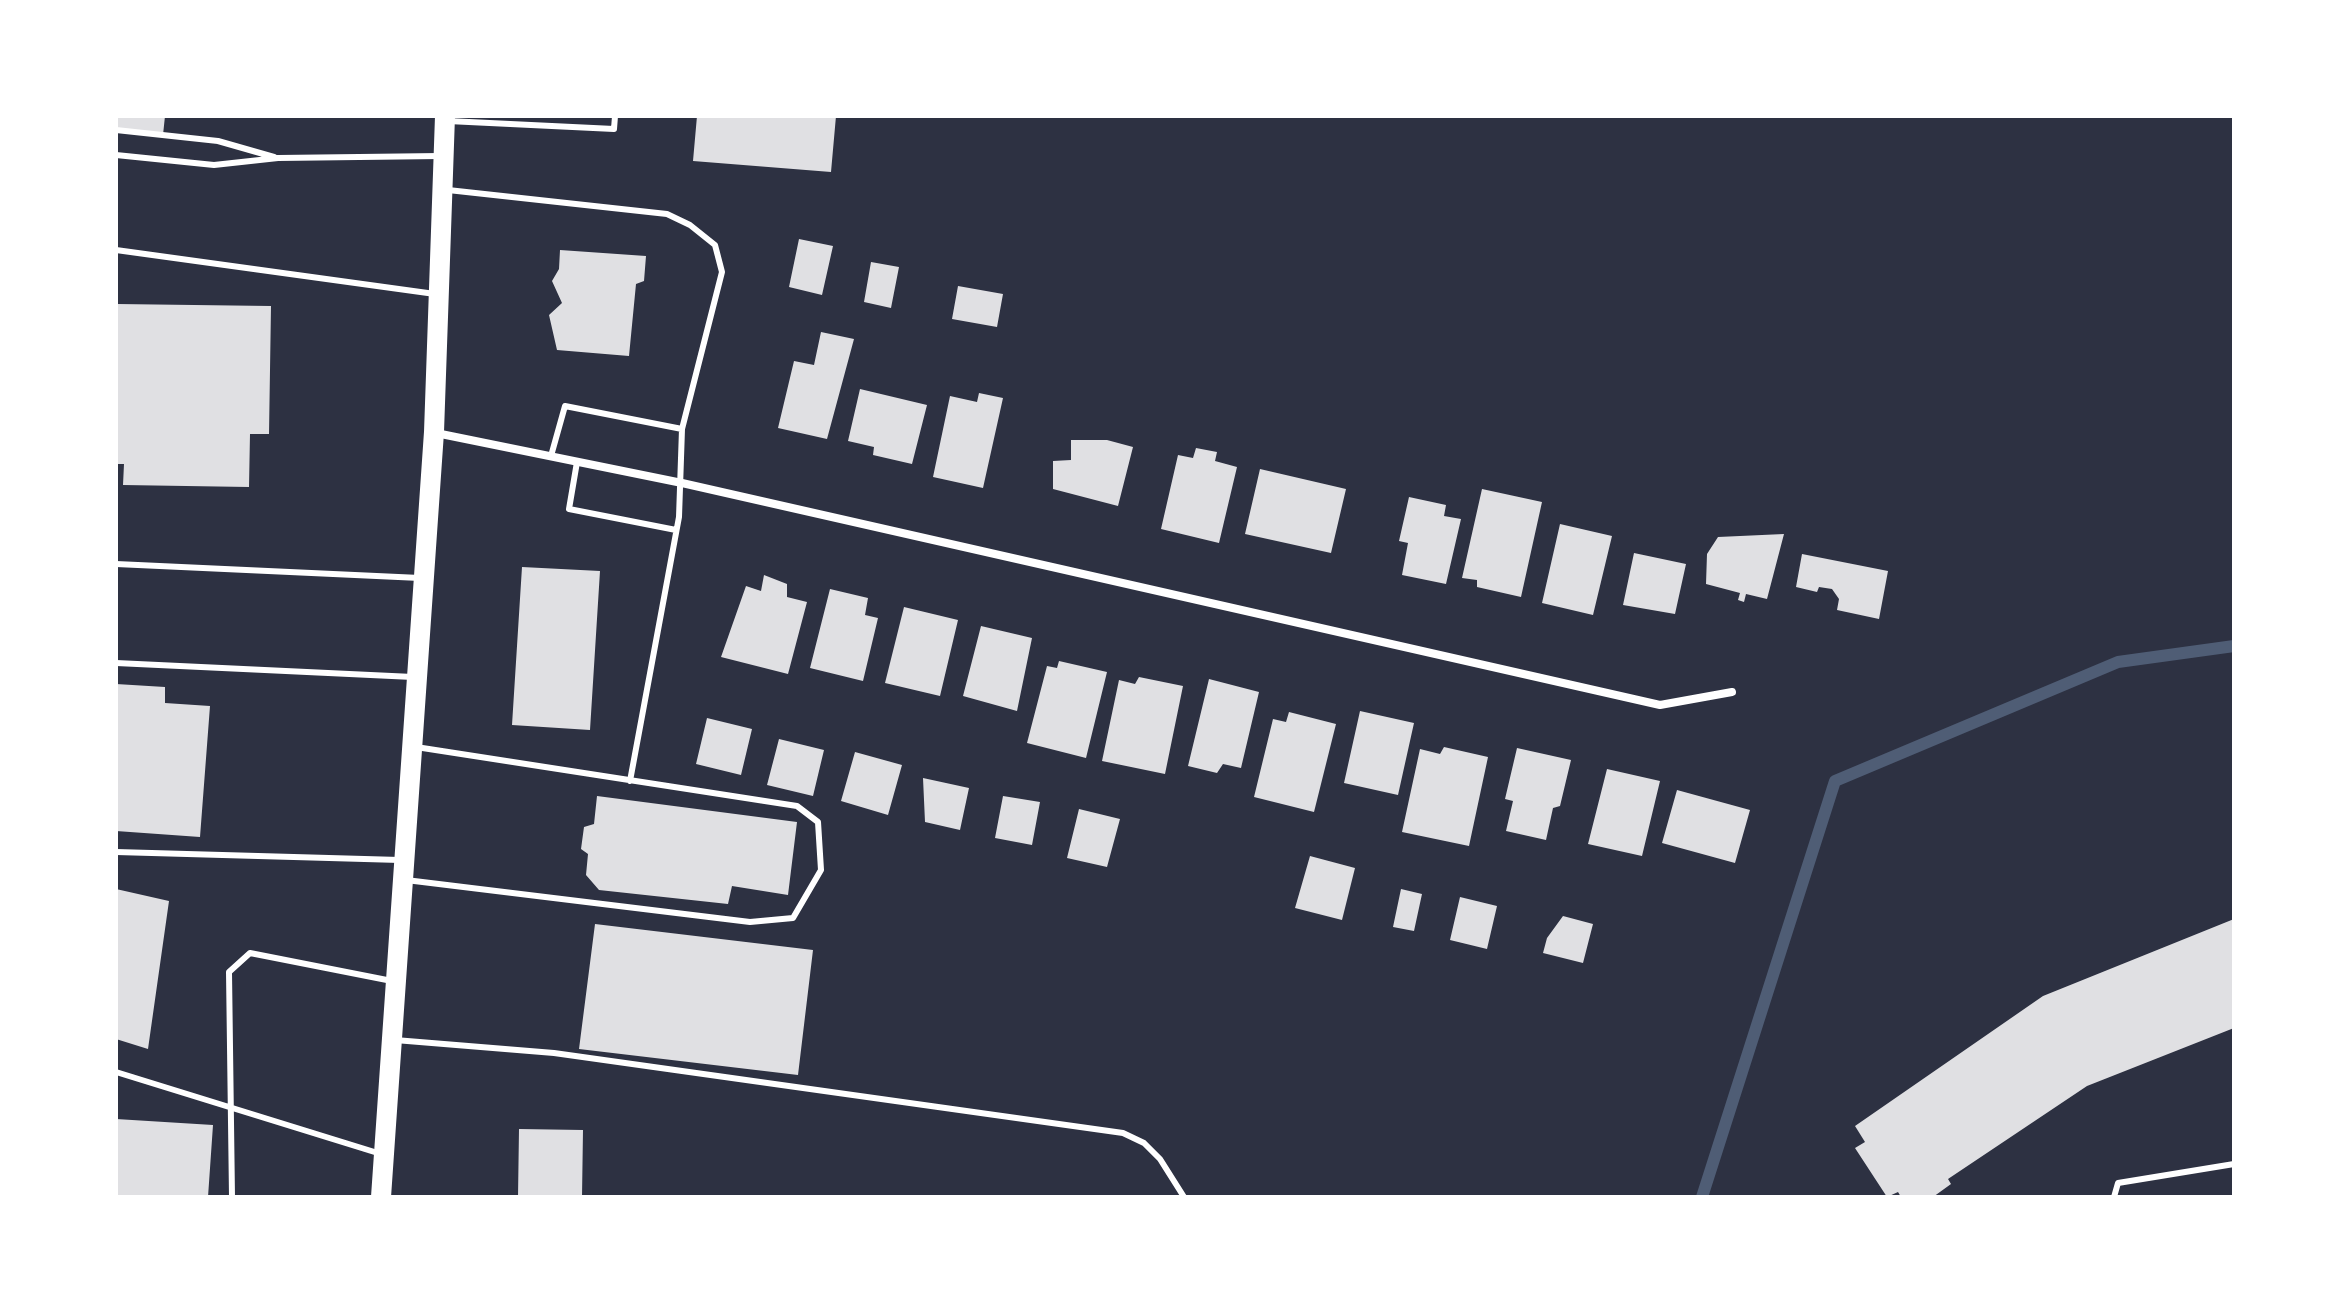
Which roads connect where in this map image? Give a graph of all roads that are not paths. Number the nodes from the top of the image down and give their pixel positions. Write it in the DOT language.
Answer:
graph roads {
  1 [pos="615,116"];
  2 [pos="445,118"];
  3 [pos="116,130"];
  4 [pos="116,155"];
  5 [pos="443,156"];
  6 [pos="278,158"];
  7 [pos="442,189"];
  8 [pos="116,250"];
  9 [pos="439,294"];
  10 [pos="682,429"];
  11 [pos="434,432"];
  12 [pos="551,456"];
  13 [pos="577,462"];
  14 [pos="682,483"];
  15 [pos="676,530"];
  16 [pos="116,564"];
  17 [pos="424,578"];
  18 [pos="116,663"];
  19 [pos="417,677"];
  20 [pos="1732,692"];
  21 [pos="412,747"];
  22 [pos="630,781"];
  23 [pos="116,852"];
  24 [pos="404,870"];
  25 [pos="396,982"];
  26 [pos="392,1040"];
  27 [pos="116,1072"];
  28 [pos="231,1110"];
  29 [pos="384,1155"];
  30 [pos="2234,1164"];
  31 [pos="232,1197"];
  32 [pos="381,1197"];
  33 [pos="1184,1197"];
  34 [pos="2114,1197"];
  1 -- 2 [label="lane"];
  2 -- 5 [label="main road"];
  3 -- 6 [label="lane"];
  4 -- 6 [label="lane"];
  5 -- 6 [label="lane"];
  5 -- 7 [label="main road"];
  7 -- 9 [label="main road"];
  7 -- 10 [label="lane"];
  8 -- 9 [label="lane"];
  9 -- 11 [label="main road"];
  10 -- 12 [label="lane"];
  10 -- 14 [label="lane"];
  11 -- 12 [label="street"];
  11 -- 17 [label="main road"];
  12 -- 13 [label="street"];
  13 -- 14 [label="street"];
  13 -- 15 [label="lane"];
  14 -- 15 [label="lane"];
  14 -- 20 [label="street"];
  15 -- 22 [label="lane"];
  16 -- 17 [label="lane"];
  17 -- 19 [label="main road"];
  18 -- 19 [label="lane"];
  19 -- 21 [label="main road"];
  21 -- 22 [label="lane"];
  21 -- 24 [label="main road"];
  22 -- 24 [label="lane"];
  23 -- 24 [label="lane"];
  24 -- 25 [label="main road"];
  25 -- 26 [label="main road"];
  25 -- 28 [label="lane"];
  26 -- 29 [label="main road"];
  26 -- 33 [label="lane"];
  27 -- 28 [label="lane"];
  28 -- 29 [label="lane"];
  28 -- 31 [label="lane"];
  29 -- 32 [label="main road"];
  30 -- 34 [label="lane"];
}
